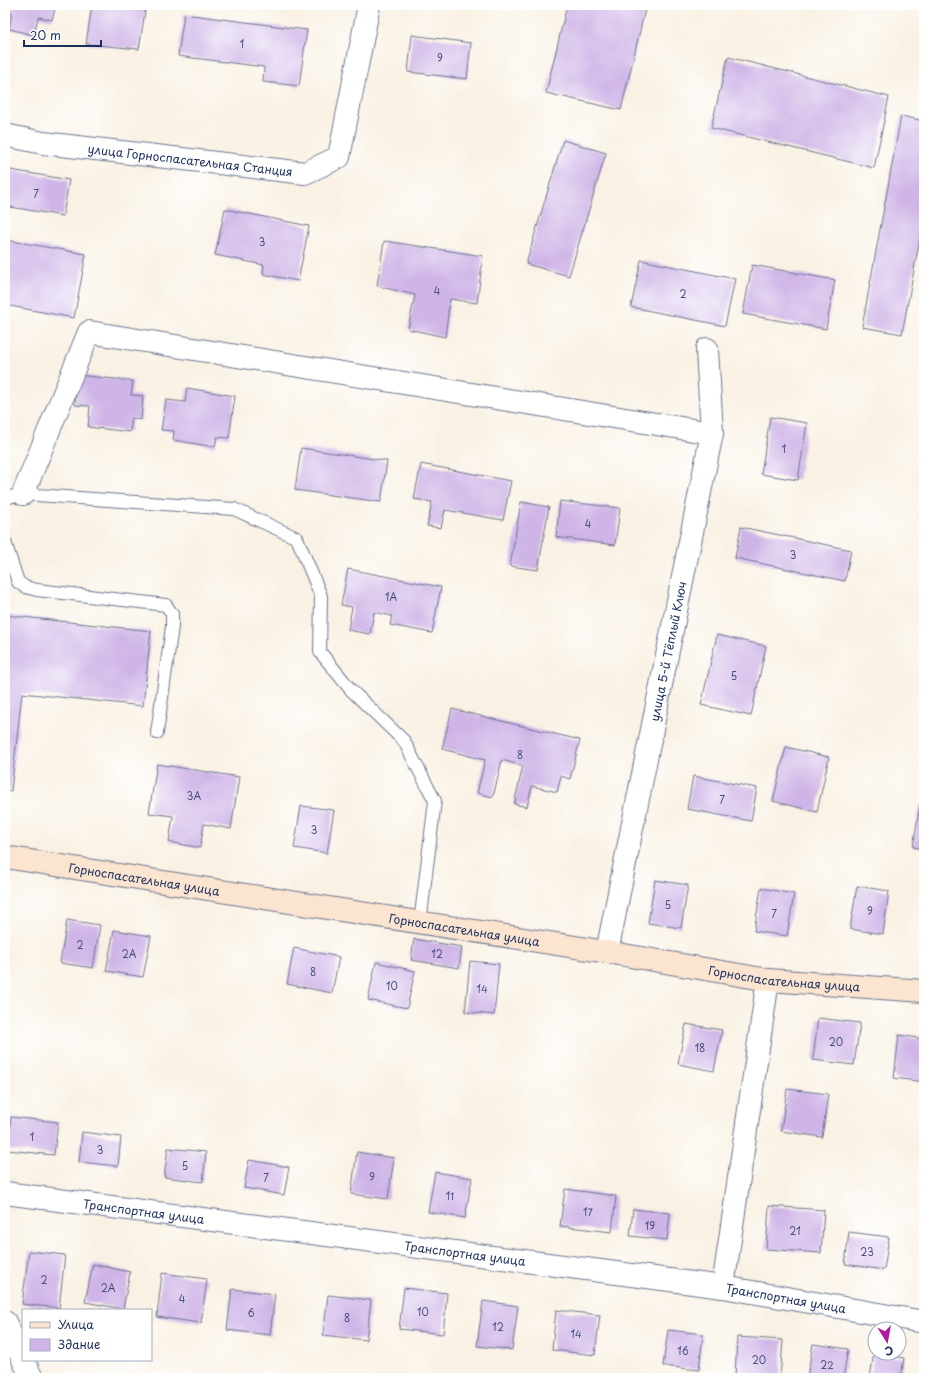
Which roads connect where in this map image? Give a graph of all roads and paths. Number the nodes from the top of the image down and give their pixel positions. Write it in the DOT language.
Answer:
graph roads {
  1 [pos="369,5"];
  2 [pos="5,135"];
  3 [pos="707,349"];
  4 [pos="712,433"];
  5 [pos="14,496"];
  6 [pos="5,542"];
  7 [pos="157,733"];
  8 [pos="5,857"];
  9 [pos="420,923"];
  10 [pos="607,952"];
  11 [pos="768,980"];
  12 [pos="924,991"];
  13 [pos="5,1193"];
  14 [pos="723,1287"];
  15 [pos="5,1322"];
  16 [pos="924,1322"];
  17 [pos="22,1358"];
  18 [pos="24,1361"];
  19 [pos="32,1378"];
  1 -- 2 [label="street, улица Горноспасательная Станция"];
  3 -- 4 [label="street, улица 5-й Тёплый Ключ"];
  4 -- 5 [label="street"];
  4 -- 10 [label="street, улица 5-й Тёплый Ключ"];
  5 -- 9 [label="lane"];
  6 -- 7 [label="lane"];
  8 -- 9 [label="main road, Горноспасательная улица"];
  9 -- 10 [label="main road, Горноспасательная улица"];
  10 -- 11 [label="main road, Горноспасательная улица"];
  11 -- 12 [label="main road, Горноспасательная улица"];
  11 -- 14 [label="street"];
  13 -- 14 [label="street, Транспортная улица"];
  14 -- 16 [label="street, Транспортная улица"];
  15 -- 17 [label="street"];
  18 -- 19 [label="street"];
}
